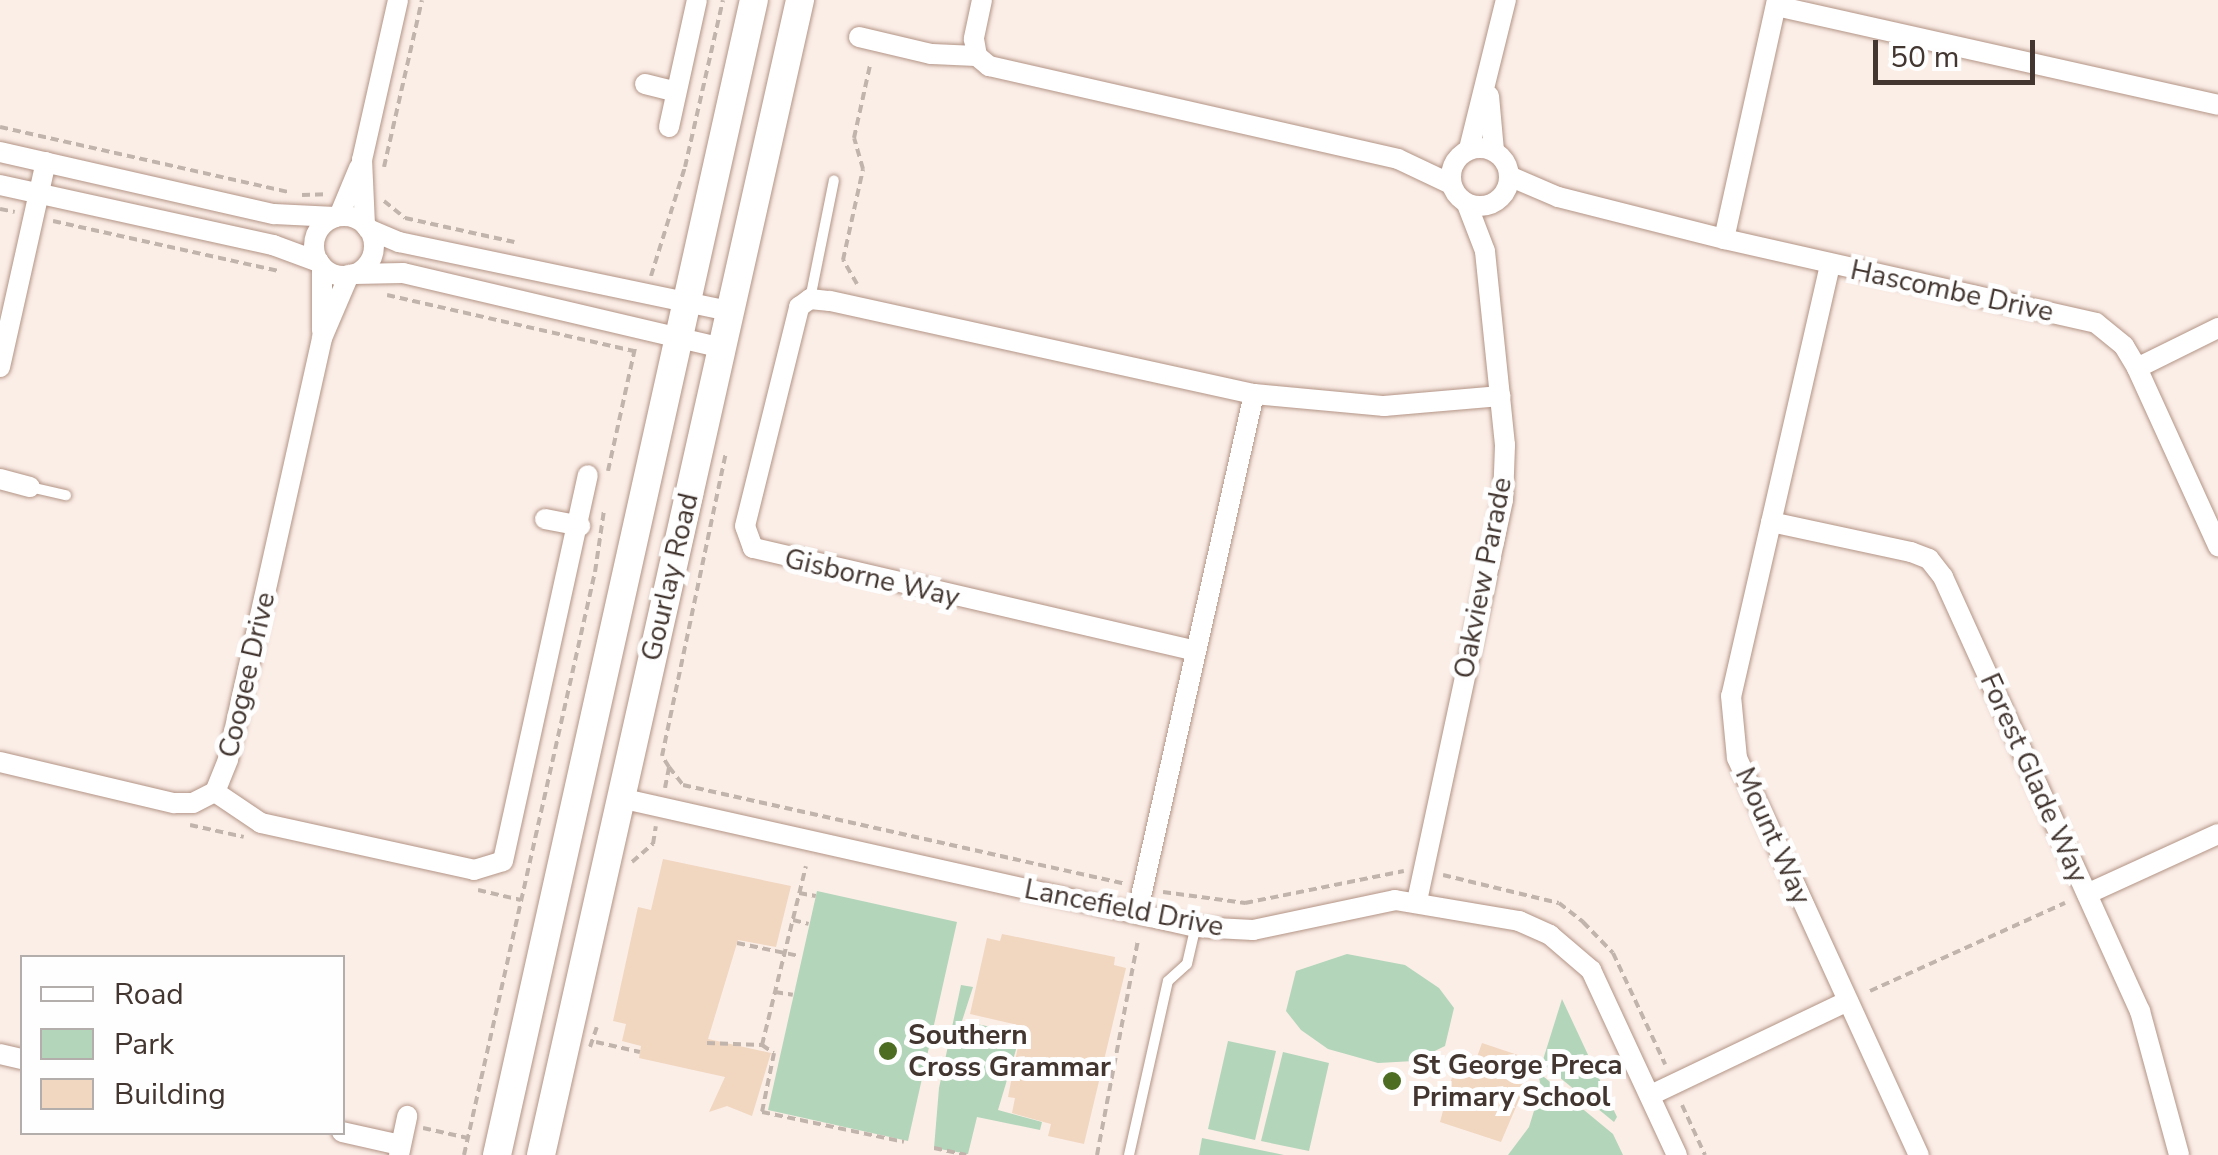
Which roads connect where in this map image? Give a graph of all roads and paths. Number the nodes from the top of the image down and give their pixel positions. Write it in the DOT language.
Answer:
graph roads {
  1 [pos="398,0"];
  2 [pos="422,0"];
  3 [pos="697,0"];
  4 [pos="724,0"];
  5 [pos="754,0"];
  6 [pos="800,0"];
  7 [pos="982,0"];
  8 [pos="1506,0"];
  9 [pos="1776,3"];
  10 [pos="859,38"];
  11 [pos="977,56"];
  12 [pos="870,66"];
  13 [pos="645,84"];
  14 [pos="1488,84"];
  15 [pos="676,92"];
  16 [pos="2218,105"];
  17 [pos="669,128"];
  18 [pos="1494,151"];
  19 [pos="0,152"];
  20 [pos="1463,154"];
  21 [pos="1398,159"];
  22 [pos="362,160"];
  23 [pos="46,162"];
  24 [pos="383,180"];
  25 [pos="834,180"];
  26 [pos="0,184"];
  27 [pos="1451,184"];
  28 [pos="382,191"];
  29 [pos="1502,191"];
  30 [pos="38,194"];
  31 [pos="386,201"];
  32 [pos="1467,204"];
  33 [pos="337,217"];
  34 [pos="367,227"];
  35 [pos="1724,239"];
  36 [pos="1485,251"];
  37 [pos="320,264"];
  38 [pos="1830,264"];
  39 [pos="352,274"];
  40 [pos="647,294"];
  41 [pos="810,299"];
  42 [pos="688,302"];
  43 [pos="860,307"];
  44 [pos="730,311"];
  45 [pos="2218,328"];
  46 [pos="639,329"];
  47 [pos="322,338"];
  48 [pos="680,339"];
  49 [pos="722,348"];
  50 [pos="0,367"];
  51 [pos="2137,368"];
  52 [pos="1254,394"];
  53 [pos="1501,396"];
  54 [pos="730,434"];
  55 [pos="597,476"];
  56 [pos="0,479"];
  57 [pos="30,486"];
  58 [pos="66,495"];
  59 [pos="605,496"];
  60 [pos="545,519"];
  61 [pos="1772,522"];
  62 [pos="580,526"];
  63 [pos="2218,546"];
  64 [pos="1192,650"];
  65 [pos="0,762"];
  66 [pos="669,767"];
  67 [pos="578,789"];
  68 [pos="216,792"];
  69 [pos="620,798"];
  70 [pos="660,807"];
  71 [pos="2218,834"];
  72 [pos="806,866"];
  73 [pos="1424,871"];
  74 [pos="628,880"];
  75 [pos="1143,888"];
  76 [pos="799,893"];
  77 [pos="2087,894"];
  78 [pos="816,896"];
  79 [pos="1417,900"];
  80 [pos="2066,903"];
  81 [pos="1138,914"];
  82 [pos="793,920"];
  83 [pos="810,924"];
  84 [pos="1196,927"];
  85 [pos="1138,941"];
  86 [pos="737,943"];
  87 [pos="785,953"];
  88 [pos="799,956"];
  89 [pos="1870,991"];
  90 [pos="775,992"];
  91 [pos="794,996"];
  92 [pos="1848,1001"];
  93 [pos="598,1011"];
  94 [pos="708,1044"];
  95 [pos="762,1046"];
  96 [pos="640,1052"];
  97 [pos="1674,1085"];
  98 [pos="1651,1095"];
  99 [pos="406,1120"];
  100 [pos="345,1133"];
  101 [pos="468,1138"];
  102 [pos="904,1142"];
  103 [pos="934,1148"];
  104 [pos="400,1150"];
  105 [pos="542,1153"];
  106 [pos="464,1155"];
  107 [pos="497,1155"];
  108 [pos="966,1155"];
  109 [pos="1097,1155"];
  110 [pos="1129,1155"];
  111 [pos="1677,1155"];
  112 [pos="1705,1155"];
  113 [pos="1918,1155"];
  114 [pos="2179,1155"];
  1 -- 22 [label="street"];
  2 -- 24 [label="path"];
  3 -- 15 [label="street"];
  4 -- 40 [label="path"];
  5 -- 42 [label="main road, Gourlay Road"];
  6 -- 44 [label="main road, Gourlay Road"];
  7 -- 11 [label="street"];
  8 -- 14 [label="street"];
  9 -- 16 [label="street"];
  9 -- 35 [label="street"];
  10 -- 11 [label="street"];
  11 -- 21 [label="street"];
  12 -- 43 [label="path"];
  13 -- 15 [label="street"];
  14 -- 18 [label="street"];
  14 -- 20 [label="street"];
  15 -- 17 [label="street"];
  18 -- 20 [label="street"];
  18 -- 29 [label="street"];
  19 -- 23 [label="street"];
  20 -- 21 [label="street"];
  20 -- 27 [label="street"];
  21 -- 27 [label="street"];
  22 -- 33 [label="street"];
  22 -- 34 [label="street"];
  23 -- 30 [label="street"];
  23 -- 33 [label="street"];
  25 -- 41 [label="lane, Gisborne Way"];
  26 -- 30 [label="street"];
  27 -- 32 [label="street, Oakview Parade"];
  28 -- 31 [label="path"];
  29 -- 32 [label="street"];
  29 -- 35 [label="street, Hascombe Drive"];
  29 -- 36 [label="street, Oakview Parade"];
  30 -- 37 [label="street"];
  30 -- 50 [label="street"];
  32 -- 36 [label="street, Oakview Parade"];
  33 -- 34 [label="street"];
  33 -- 37 [label="street"];
  34 -- 39 [label="street"];
  34 -- 40 [label="street"];
  35 -- 38 [label="street, Hascombe Drive"];
  36 -- 53 [label="street, Oakview Parade"];
  37 -- 39 [label="street"];
  37 -- 47 [label="street, Coogee Drive"];
  38 -- 51 [label="street, Hascombe Drive"];
  38 -- 61 [label="street, Mount Way"];
  39 -- 46 [label="street"];
  39 -- 47 [label="street, Coogee Drive"];
  40 -- 42 [label="street"];
  41 -- 43 [label="street"];
  41 -- 64 [label="street, Gisborne Way"];
  42 -- 44 [label="street"];
  42 -- 48 [label="main road, Gourlay Road"];
  43 -- 52 [label="street"];
  44 -- 49 [label="main road, Gourlay Road"];
  45 -- 51 [label="street"];
  46 -- 48 [label="street"];
  46 -- 55 [label="path"];
  47 -- 68 [label="street, Coogee Drive"];
  48 -- 49 [label="street"];
  48 -- 67 [label="main road, Gourlay Road"];
  49 -- 69 [label="main road, Gourlay Road"];
  51 -- 63 [label="street, Hascombe Drive"];
  52 -- 53 [label="street"];
  52 -- 64 [label="street"];
  53 -- 73 [label="street, Oakview Parade"];
  54 -- 66 [label="path"];
  55 -- 62 [label="street"];
  56 -- 57 [label="street"];
  57 -- 58 [label="lane"];
  59 -- 101 [label="path"];
  60 -- 62 [label="street"];
  61 -- 77 [label="street, Forest Glade Way"];
  61 -- 92 [label="street, Mount Way"];
  62 -- 68 [label="street"];
  64 -- 75 [label="street"];
  65 -- 68 [label="street, Coogee Drive"];
  66 -- 70 [label="path"];
  66 -- 75 [label="path"];
  67 -- 69 [label="main road"];
  67 -- 107 [label="main road, Gourlay Road"];
  69 -- 70 [label="street, Lancefield Drive"];
  69 -- 105 [label="main road, Gourlay Road"];
  70 -- 74 [label="path"];
  70 -- 81 [label="street, Lancefield Drive"];
  71 -- 77 [label="street"];
  72 -- 76 [label="path"];
  73 -- 75 [label="path"];
  73 -- 79 [label="street, Oakview Parade"];
  73 -- 97 [label="path"];
  75 -- 81 [label="street"];
  76 -- 78 [label="path"];
  76 -- 82 [label="path"];
  77 -- 114 [label="street, Forest Glade Way"];
  79 -- 84 [label="street, Lancefield Drive"];
  79 -- 98 [label="street, Lancefield Drive"];
  80 -- 89 [label="path"];
  81 -- 84 [label="street, Lancefield Drive"];
  82 -- 83 [label="path"];
  82 -- 87 [label="path"];
  84 -- 110 [label="lane"];
  85 -- 109 [label="path"];
  86 -- 87 [label="path"];
  87 -- 88 [label="path"];
  87 -- 90 [label="path"];
  90 -- 91 [label="path"];
  90 -- 95 [label="path"];
  92 -- 97 [label="street"];
  92 -- 113 [label="street, Mount Way"];
  93 -- 96 [label="path"];
  94 -- 95 [label="path"];
  95 -- 102 [label="path"];
  97 -- 98 [label="street"];
  97 -- 112 [label="path"];
  98 -- 111 [label="street, Lancefield Drive"];
  99 -- 101 [label="path"];
  99 -- 104 [label="street"];
  100 -- 104 [label="street"];
  101 -- 106 [label="path"];
  103 -- 108 [label="path"];
}
